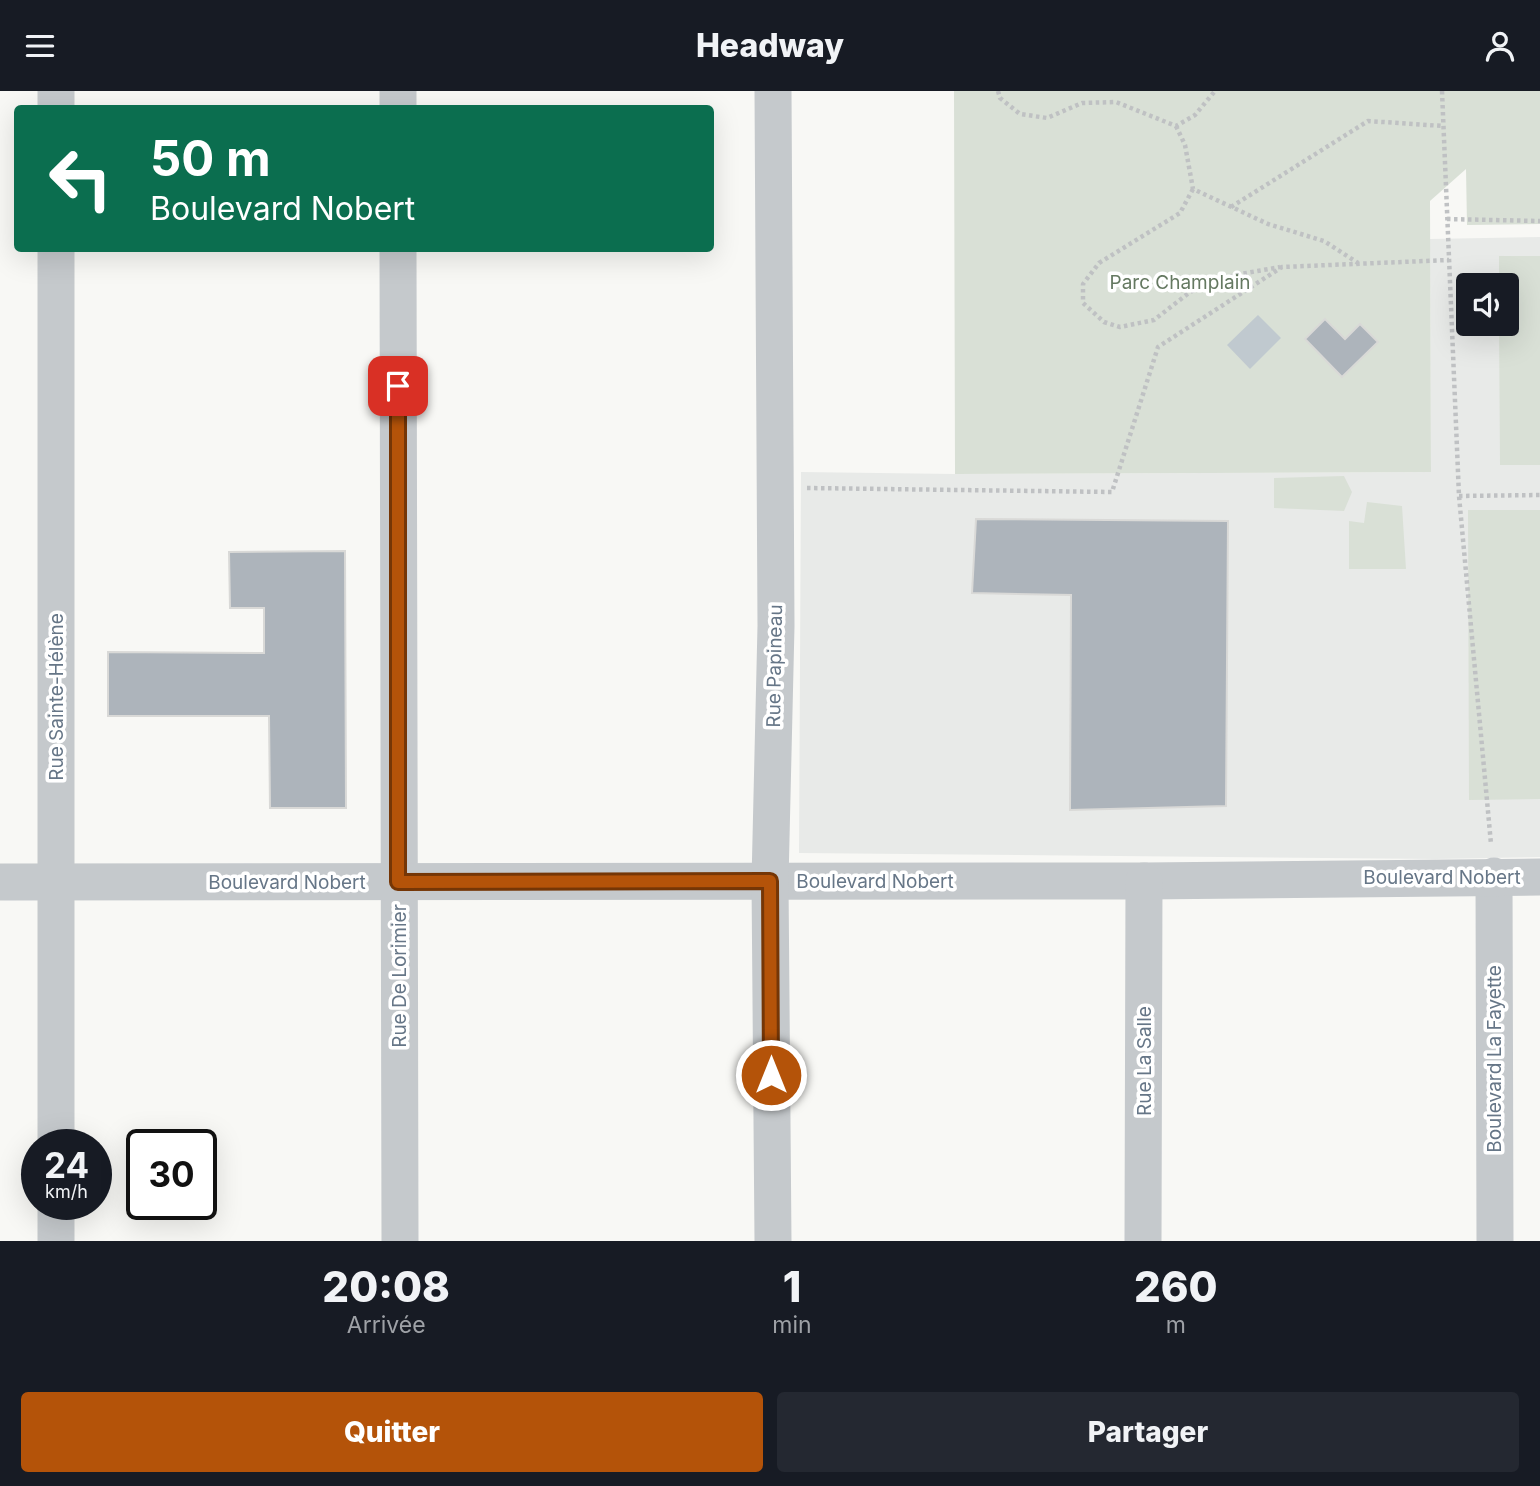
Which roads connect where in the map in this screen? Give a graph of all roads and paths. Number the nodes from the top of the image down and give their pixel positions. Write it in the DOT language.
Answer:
graph roads {
  1 [pos="773,91"];
  2 [pos="998,91"];
  3 [pos="1215,91"];
  4 [pos="1442,91"];
  5 [pos="1443,125"];
  6 [pos="1176,126"];
  7 [pos="1194,189"];
  8 [pos="1230,207"];
  9 [pos="1447,219"];
  10 [pos="1540,221"];
  11 [pos="56,252"];
  12 [pos="398,252"];
  13 [pos="1448,260"];
  14 [pos="1359,263"];
  15 [pos="1282,267"];
  16 [pos="775,488"];
  17 [pos="1540,495"];
  18 [pos="1459,496"];
  19 [pos="1494,876"];
  20 [pos="1540,877"];
  21 [pos="770,881"];
  22 [pos="1144,881"];
  23 [pos="0,882"];
  24 [pos="57,882"];
  25 [pos="398,882"];
  26 [pos="56,1129"];
  27 [pos="56,1220"];
  28 [pos="56,1241"];
  29 [pos="400,1241"];
  30 [pos="773,1241"];
  31 [pos="1143,1241"];
  32 [pos="1494,1241"];
  1 -- 16 [label="street, Rue Papineau"];
  2 -- 6 [label="path"];
  3 -- 6 [label="path"];
  4 -- 5 [label="path"];
  5 -- 8 [label="path"];
  5 -- 9 [label="path"];
  6 -- 7 [label="path"];
  7 -- 8 [label="path"];
  7 -- 15 [label="path"];
  8 -- 14 [label="path"];
  9 -- 10 [label="path"];
  9 -- 13 [label="path"];
  11 -- 24 [label="street, Rue Sainte-Hélène"];
  12 -- 25 [label="street, Rue De Lorimier"];
  13 -- 14 [label="path"];
  13 -- 18 [label="path"];
  14 -- 15 [label="path"];
  15 -- 16 [label="path"];
  16 -- 21 [label="street, Rue Papineau"];
  17 -- 18 [label="path"];
  18 -- 19 [label="path"];
  19 -- 20 [label="street, Boulevard Nobert"];
  19 -- 22 [label="street, Boulevard Nobert"];
  19 -- 32 [label="street, Boulevard La Fayette"];
  21 -- 22 [label="street, Boulevard Nobert"];
  21 -- 25 [label="street, Boulevard Nobert"];
  21 -- 30 [label="street, Rue Papineau"];
  22 -- 31 [label="street, Rue La Salle"];
  23 -- 24 [label="street, Boulevard Nobert"];
  24 -- 25 [label="street, Boulevard Nobert"];
  24 -- 26 [label="street, Rue Sainte-Hélène"];
  25 -- 29 [label="street, Rue De Lorimier"];
  27 -- 28 [label="street"];
}
